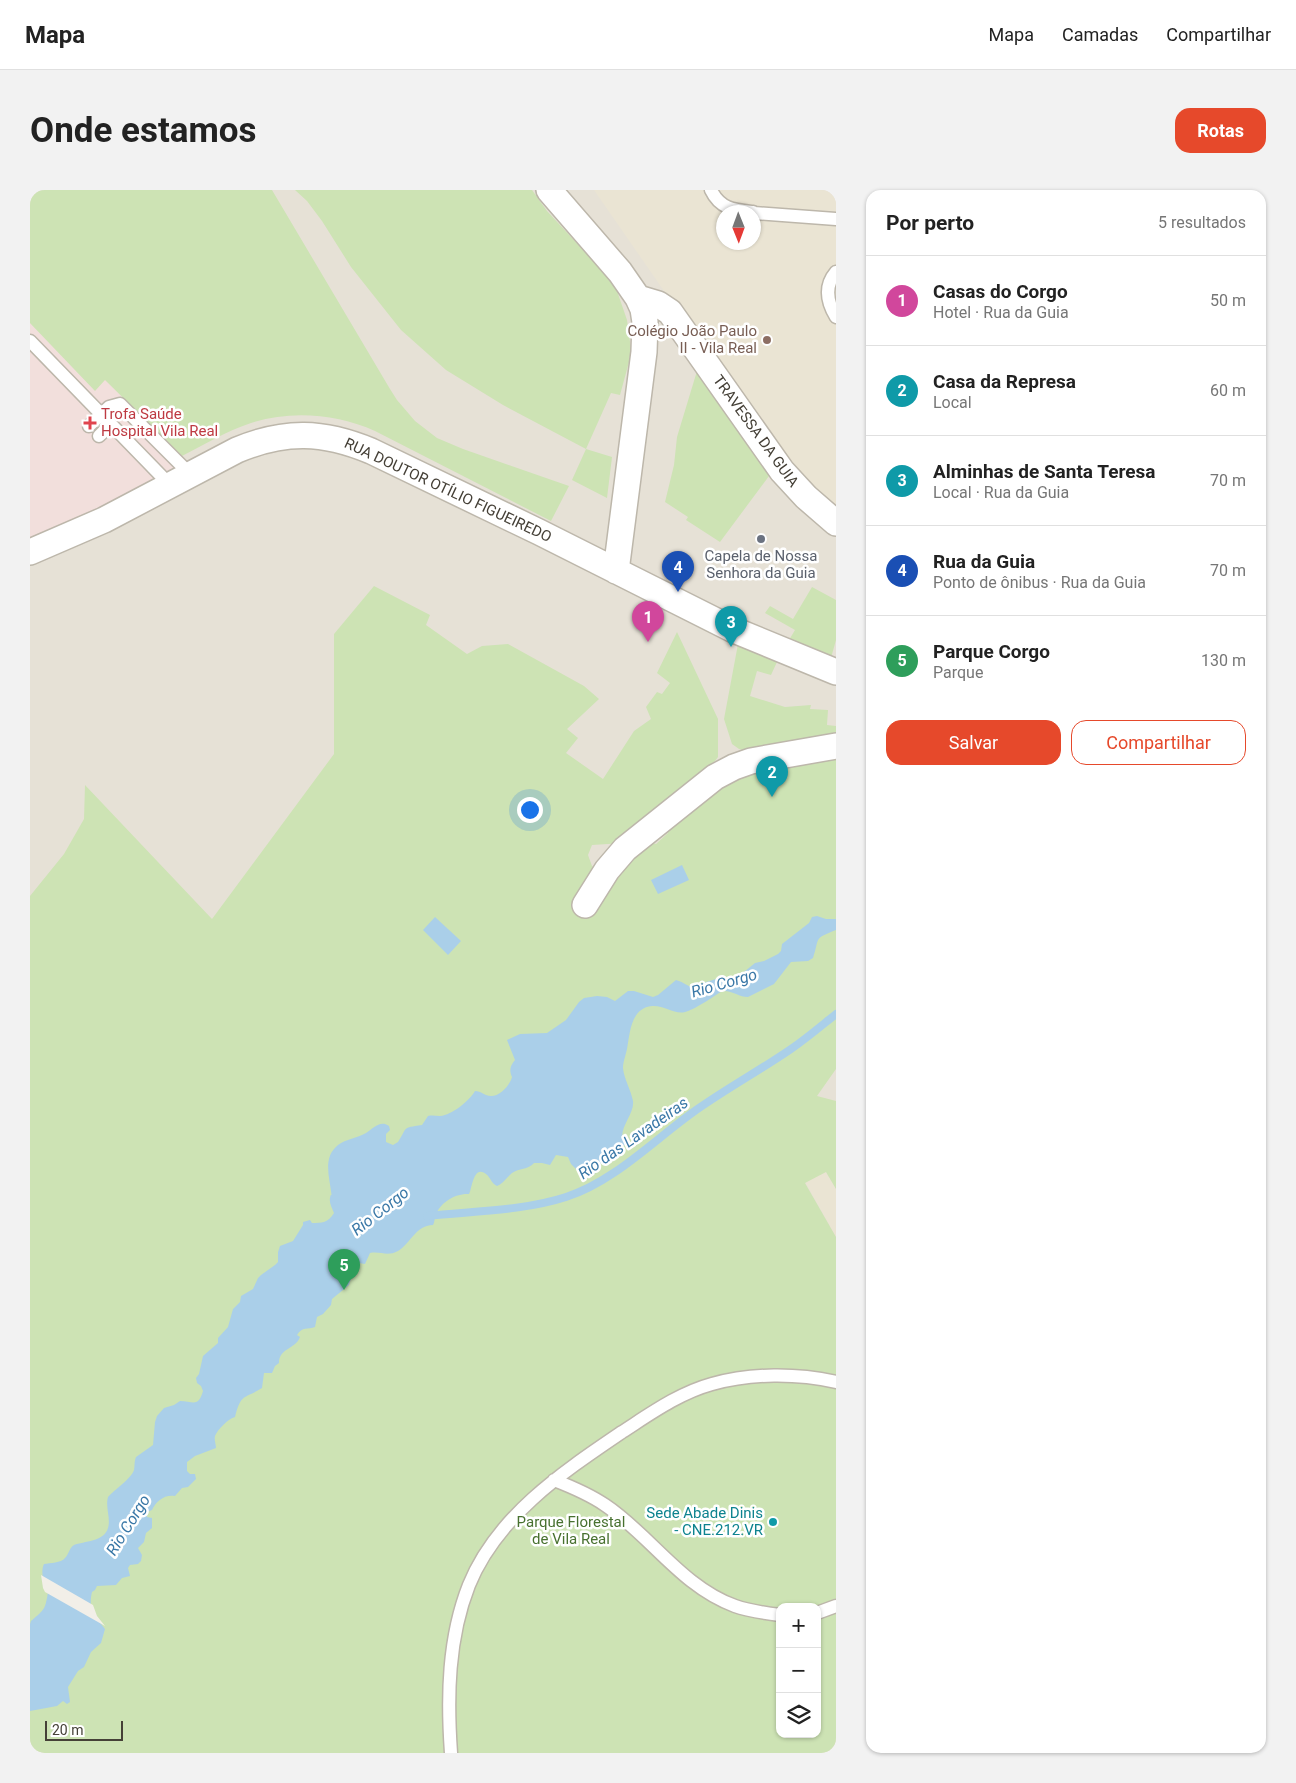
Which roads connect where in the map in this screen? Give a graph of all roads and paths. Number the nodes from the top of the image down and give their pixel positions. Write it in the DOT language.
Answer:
graph roads {
  1 [pos="549,190"];
  2 [pos="711,190"];
  3 [pos="722,205"];
  4 [pos="761,214"];
  5 [pos="836,219"];
  6 [pos="836,272"];
  7 [pos="638,298"];
  8 [pos="836,317"];
  9 [pos="30,341"];
  10 [pos="102,414"];
  11 [pos="111,424"];
  12 [pos="89,426"];
  13 [pos="99,436"];
  14 [pos="181,480"];
  15 [pos="836,523"];
  16 [pos="30,552"];
  17 [pos="616,570"];
  18 [pos="836,672"];
  19 [pos="836,746"];
  20 [pos="585,905"];
  21 [pos="836,1382"];
  22 [pos="554,1480"];
  23 [pos="836,1606"];
  24 [pos="821,1612"];
  25 [pos="776,1614"];
  26 [pos="451,1753"];
  1 -- 7 [label="street"];
  2 -- 3 [label="lane"];
  4 -- 5 [label="lane"];
  6 -- 8 [label="lane"];
  7 -- 15 [label="street, TRAVESSA DA GUIA"];
  7 -- 17 [label="street"];
  9 -- 10 [label="lane"];
  10 -- 11 [label="lane"];
  10 -- 12 [label="lane"];
  10 -- 14 [label="lane"];
  11 -- 13 [label="lane"];
  11 -- 14 [label="lane"];
  14 -- 16 [label="street, RUA DOUTOR OTÍLIO FIGUEIREDO"];
  14 -- 17 [label="street, RUA DOUTOR OTÍLIO FIGUEIREDO"];
  17 -- 18 [label="street, RUA DOUTOR OTÍLIO FIGUEIREDO"];
  19 -- 20 [label="street"];
  21 -- 22 [label="lane"];
  22 -- 25 [label="lane"];
  22 -- 26 [label="lane"];
  23 -- 24 [label="lane"];
}
